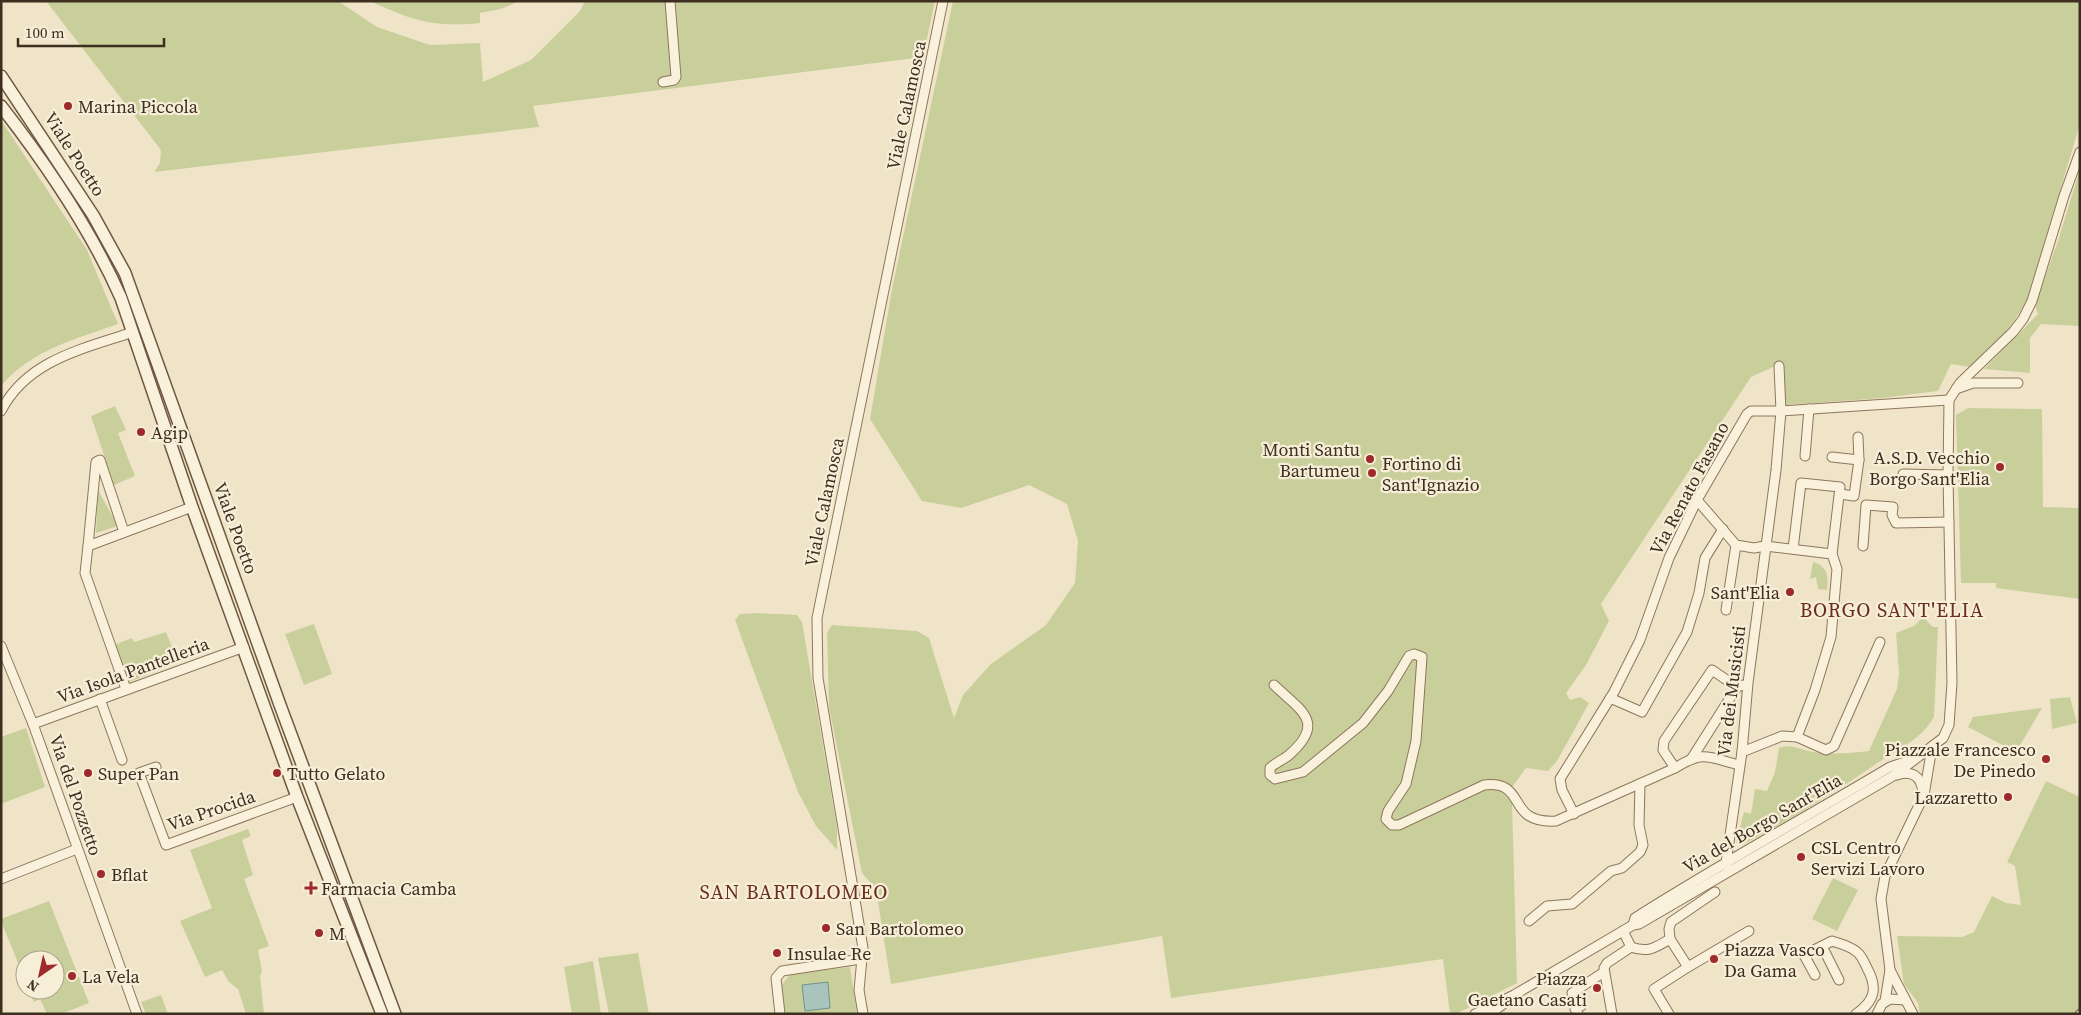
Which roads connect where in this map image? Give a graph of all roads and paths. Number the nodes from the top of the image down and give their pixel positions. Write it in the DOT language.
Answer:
graph roads {
  1 [pos="670,1"];
  2 [pos="943,1"];
  3 [pos="1,76"];
  4 [pos="663,82"];
  5 [pos="1,106"];
  6 [pos="2080,152"];
  7 [pos="133,332"];
  8 [pos="1779,366"];
  9 [pos="2018,383"];
  10 [pos="1956,389"];
  11 [pos="1949,400"];
  12 [pos="1810,409"];
  13 [pos="1,411"];
  14 [pos="1781,411"];
  15 [pos="1858,437"];
  16 [pos="1805,456"];
  17 [pos="1832,457"];
  18 [pos="1859,460"];
  19 [pos="1903,474"];
  20 [pos="1948,475"];
  21 [pos="1840,494"];
  22 [pos="1697,500"];
  23 [pos="192,507"];
  24 [pos="1949,522"];
  25 [pos="1723,529"];
  26 [pos="124,532"];
  27 [pos="1736,545"];
  28 [pos="88,546"];
  29 [pos="1765,546"];
  30 [pos="1863,546"];
  31 [pos="1793,549"];
  32 [pos="1832,554"];
  33 [pos="1726,610"];
  34 [pos="1880,642"];
  35 [pos="1,646"];
  36 [pos="244,646"];
  37 [pos="1748,683"];
  38 [pos="1274,685"];
  39 [pos="1737,687"];
  40 [pos="126,689"];
  41 [pos="1610,698"];
  42 [pos="100,699"];
  43 [pos="33,724"];
  44 [pos="1797,738"];
  45 [pos="1932,747"];
  46 [pos="1742,752"];
  47 [pos="1692,758"];
  48 [pos="1914,758"];
  49 [pos="122,760"];
  50 [pos="1739,765"];
  51 [pos="156,767"];
  52 [pos="1675,768"];
  53 [pos="1893,776"];
  54 [pos="1640,784"];
  55 [pos="1924,795"];
  56 [pos="297,797"];
  57 [pos="1574,814"];
  58 [pos="77,849"];
  59 [pos="1727,867"];
  60 [pos="1,879"];
  61 [pos="1715,892"];
  62 [pos="1529,921"];
  63 [pos="1623,931"];
  64 [pos="1749,931"];
  65 [pos="1670,939"];
  66 [pos="1822,946"];
  67 [pos="1631,947"];
  68 [pos="861,959"];
  69 [pos="1688,967"];
  70 [pos="1890,970"];
  71 [pos="1604,972"];
  72 [pos="1815,976"];
  73 [pos="1840,980"];
  74 [pos="1514,995"];
  75 [pos="1905,1000"];
  76 [pos="1885,1001"];
  77 [pos="1878,1013"];
  78 [pos="137,1014"];
  79 [pos="382,1014"];
  80 [pos="395,1014"];
  81 [pos="780,1014"];
  82 [pos="863,1014"];
  83 [pos="1475,1014"];
  84 [pos="1490,1014"];
  85 [pos="1578,1014"];
  86 [pos="1612,1014"];
  87 [pos="1669,1014"];
  88 [pos="1856,1014"];
  89 [pos="1913,1014"];
  1 -- 4 [label="street"];
  2 -- 68 [label="street, Viale Calamosca"];
  3 -- 80 [label="main road, Viale Poetto"];
  5 -- 7 [label="main road, Viale Poetto"];
  6 -- 10 [label="street"];
  7 -- 13 [label="street"];
  7 -- 23 [label="main road, Viale Poetto"];
  8 -- 14 [label="street, Via dei Musicisti"];
  9 -- 10 [label="street"];
  10 -- 11 [label="street"];
  11 -- 12 [label="street, Via Renato Fasano"];
  11 -- 20 [label="street, Via del Borgo Sant'Elia"];
  12 -- 14 [label="street, Via Renato Fasano"];
  12 -- 16 [label="street"];
  14 -- 22 [label="street, Via Renato Fasano"];
  14 -- 29 [label="street, Via dei Musicisti"];
  15 -- 18 [label="street"];
  17 -- 18 [label="street"];
  18 -- 21 [label="street"];
  19 -- 20 [label="street"];
  20 -- 24 [label="street, Via del Borgo Sant'Elia"];
  21 -- 31 [label="street"];
  21 -- 32 [label="street"];
  22 -- 25 [label="street"];
  22 -- 41 [label="street, Via Renato Fasano"];
  23 -- 26 [label="street"];
  23 -- 36 [label="main road, Viale Poetto"];
  24 -- 30 [label="street"];
  24 -- 45 [label="street, Via del Borgo Sant'Elia"];
  25 -- 27 [label="street"];
  25 -- 41 [label="street"];
  26 -- 28 [label="street"];
  26 -- 28 [label="street"];
  27 -- 29 [label="street"];
  27 -- 33 [label="street"];
  28 -- 40 [label="street"];
  29 -- 31 [label="street"];
  29 -- 37 [label="street, Via dei Musicisti"];
  31 -- 32 [label="street"];
  32 -- 44 [label="street"];
  34 -- 44 [label="street"];
  35 -- 43 [label="street, Via del Pozzetto"];
  36 -- 40 [label="street, Via Isola Pantelleria"];
  36 -- 56 [label="main road, Viale Poetto"];
  37 -- 39 [label="street"];
  37 -- 46 [label="street, Via dei Musicisti"];
  38 -- 57 [label="street"];
  39 -- 47 [label="street"];
  39 -- 52 [label="street"];
  40 -- 42 [label="street, Via Isola Pantelleria"];
  41 -- 57 [label="street, Via Renato Fasano"];
  42 -- 43 [label="street, Via Isola Pantelleria"];
  42 -- 49 [label="street"];
  43 -- 58 [label="street, Via del Pozzetto"];
  44 -- 46 [label="street"];
  45 -- 48 [label="street, Via del Borgo Sant'Elia"];
  45 -- 55 [label="street"];
  46 -- 50 [label="street, Via dei Musicisti"];
  47 -- 50 [label="street"];
  47 -- 52 [label="street"];
  48 -- 53 [label="street, Via del Borgo Sant'Elia"];
  48 -- 59 [label="street, Via del Borgo Sant'Elia"];
  50 -- 59 [label="street, Via dei Musicisti"];
  51 -- 56 [label="street, Via Procida"];
  52 -- 54 [label="street"];
  53 -- 55 [label="street"];
  53 -- 59 [label="street, Via del Borgo Sant'Elia"];
  54 -- 57 [label="street"];
  54 -- 62 [label="street"];
  55 -- 70 [label="street"];
  56 -- 79 [label="main road, Viale Poetto"];
  58 -- 60 [label="street"];
  58 -- 78 [label="street, Via del Pozzetto"];
  59 -- 63 [label="street, Via del Borgo Sant'Elia"];
  61 -- 65 [label="street"];
  63 -- 67 [label="street"];
  63 -- 74 [label="street, Via del Borgo Sant'Elia"];
  64 -- 69 [label="street"];
  65 -- 67 [label="street"];
  65 -- 69 [label="street"];
  66 -- 72 [label="street"];
  66 -- 73 [label="street"];
  66 -- 88 [label="street"];
  67 -- 71 [label="street"];
  68 -- 81 [label="street"];
  68 -- 82 [label="street, Viale Calamosca"];
  69 -- 87 [label="street"];
  70 -- 75 [label="street"];
  70 -- 76 [label="street"];
  71 -- 85 [label="street"];
  71 -- 86 [label="street"];
  74 -- 83 [label="street, Via del Borgo Sant'Elia"];
  74 -- 84 [label="street, Via del Borgo Sant'Elia"];
  75 -- 76 [label="street"];
  75 -- 89 [label="street"];
  76 -- 77 [label="street"];
}
